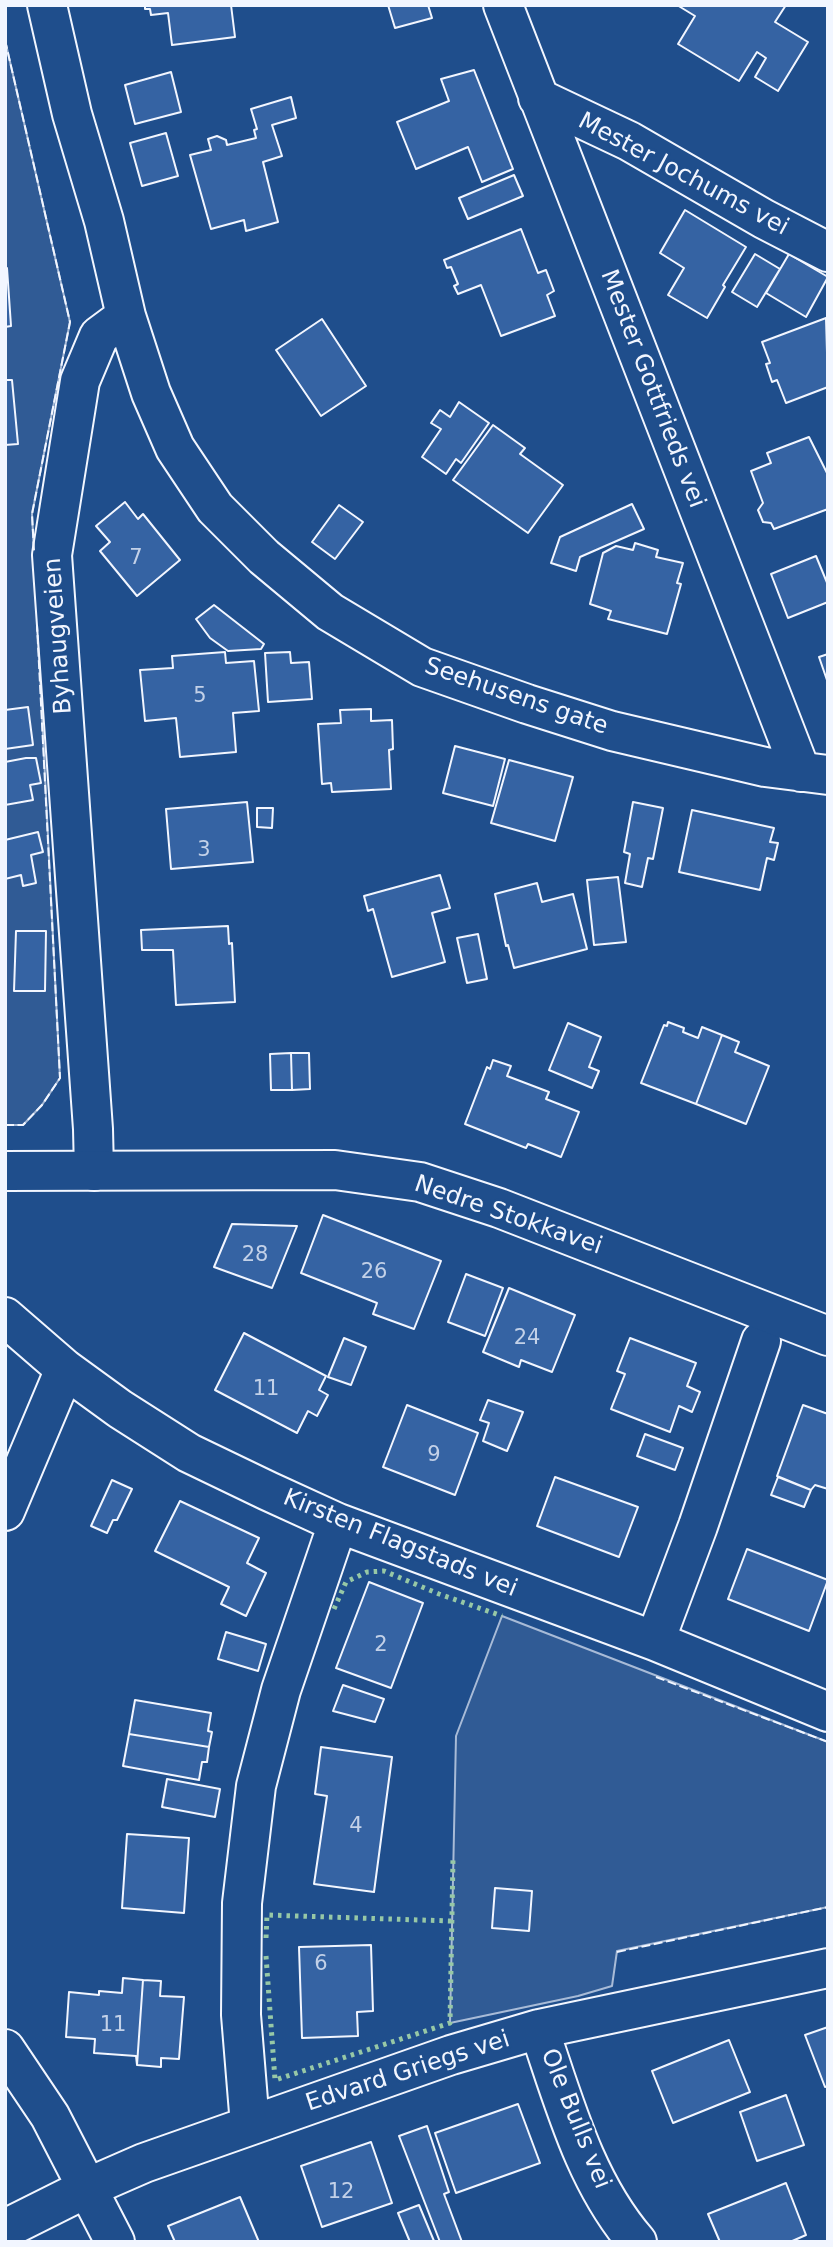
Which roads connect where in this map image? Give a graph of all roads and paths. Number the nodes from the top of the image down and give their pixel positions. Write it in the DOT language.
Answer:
graph roads {
  1 [pos="47,5"];
  2 [pos="503,5"];
  3 [pos="538,98"];
  4 [pos="828,252"];
  5 [pos="126,316"];
  6 [pos="814,774"];
  7 [pos="5,1171"];
  8 [pos="94,1171"];
  9 [pos="5,1317"];
  10 [pos="828,1336"];
  11 [pos="761,1341"];
  12 [pos="65,1369"];
  13 [pos="5,1511"];
  14 [pos="338,1523"];
  15 [pos="655,1641"];
  16 [pos="828,1712"];
  17 [pos="828,1968"];
  18 [pos="539,2029"];
  19 [pos="5,2049"];
  20 [pos="250,2125"];
  21 [pos="89,2187"];
  22 [pos="5,2230"];
  23 [pos="115,2242"];
  24 [pos="637,2242"];
  1 -- 5 [label="street"];
  2 -- 3 [label="street, Mester Gottfrieds vei"];
  3 -- 4 [label="street, Mester Jochums vei"];
  3 -- 6 [label="street, Mester Gottfrieds vei"];
  5 -- 6 [label="street, Seehusens gate"];
  5 -- 8 [label="street, Byhaugveien"];
  7 -- 8 [label="street, Nedre Stokkavei"];
  8 -- 10 [label="street, Nedre Stokkavei"];
  9 -- 12 [label="street, Kirsten Flagstads vei"];
  11 -- 15 [label="street"];
  12 -- 13 [label="street"];
  12 -- 14 [label="street, Kirsten Flagstads vei"];
  14 -- 15 [label="street, Kirsten Flagstads vei"];
  14 -- 20 [label="street"];
  15 -- 16 [label="street, Kirsten Flagstads vei"];
  17 -- 18 [label="street, Edvard Griegs vei"];
  18 -- 20 [label="street, Edvard Griegs vei"];
  18 -- 24 [label="street, Ole Bulls vei"];
  19 -- 21 [label="street"];
  20 -- 21 [label="street, Edvard Griegs vei"];
  21 -- 22 [label="street, Edvard Griegs vei"];
  21 -- 23 [label="street"];
}
